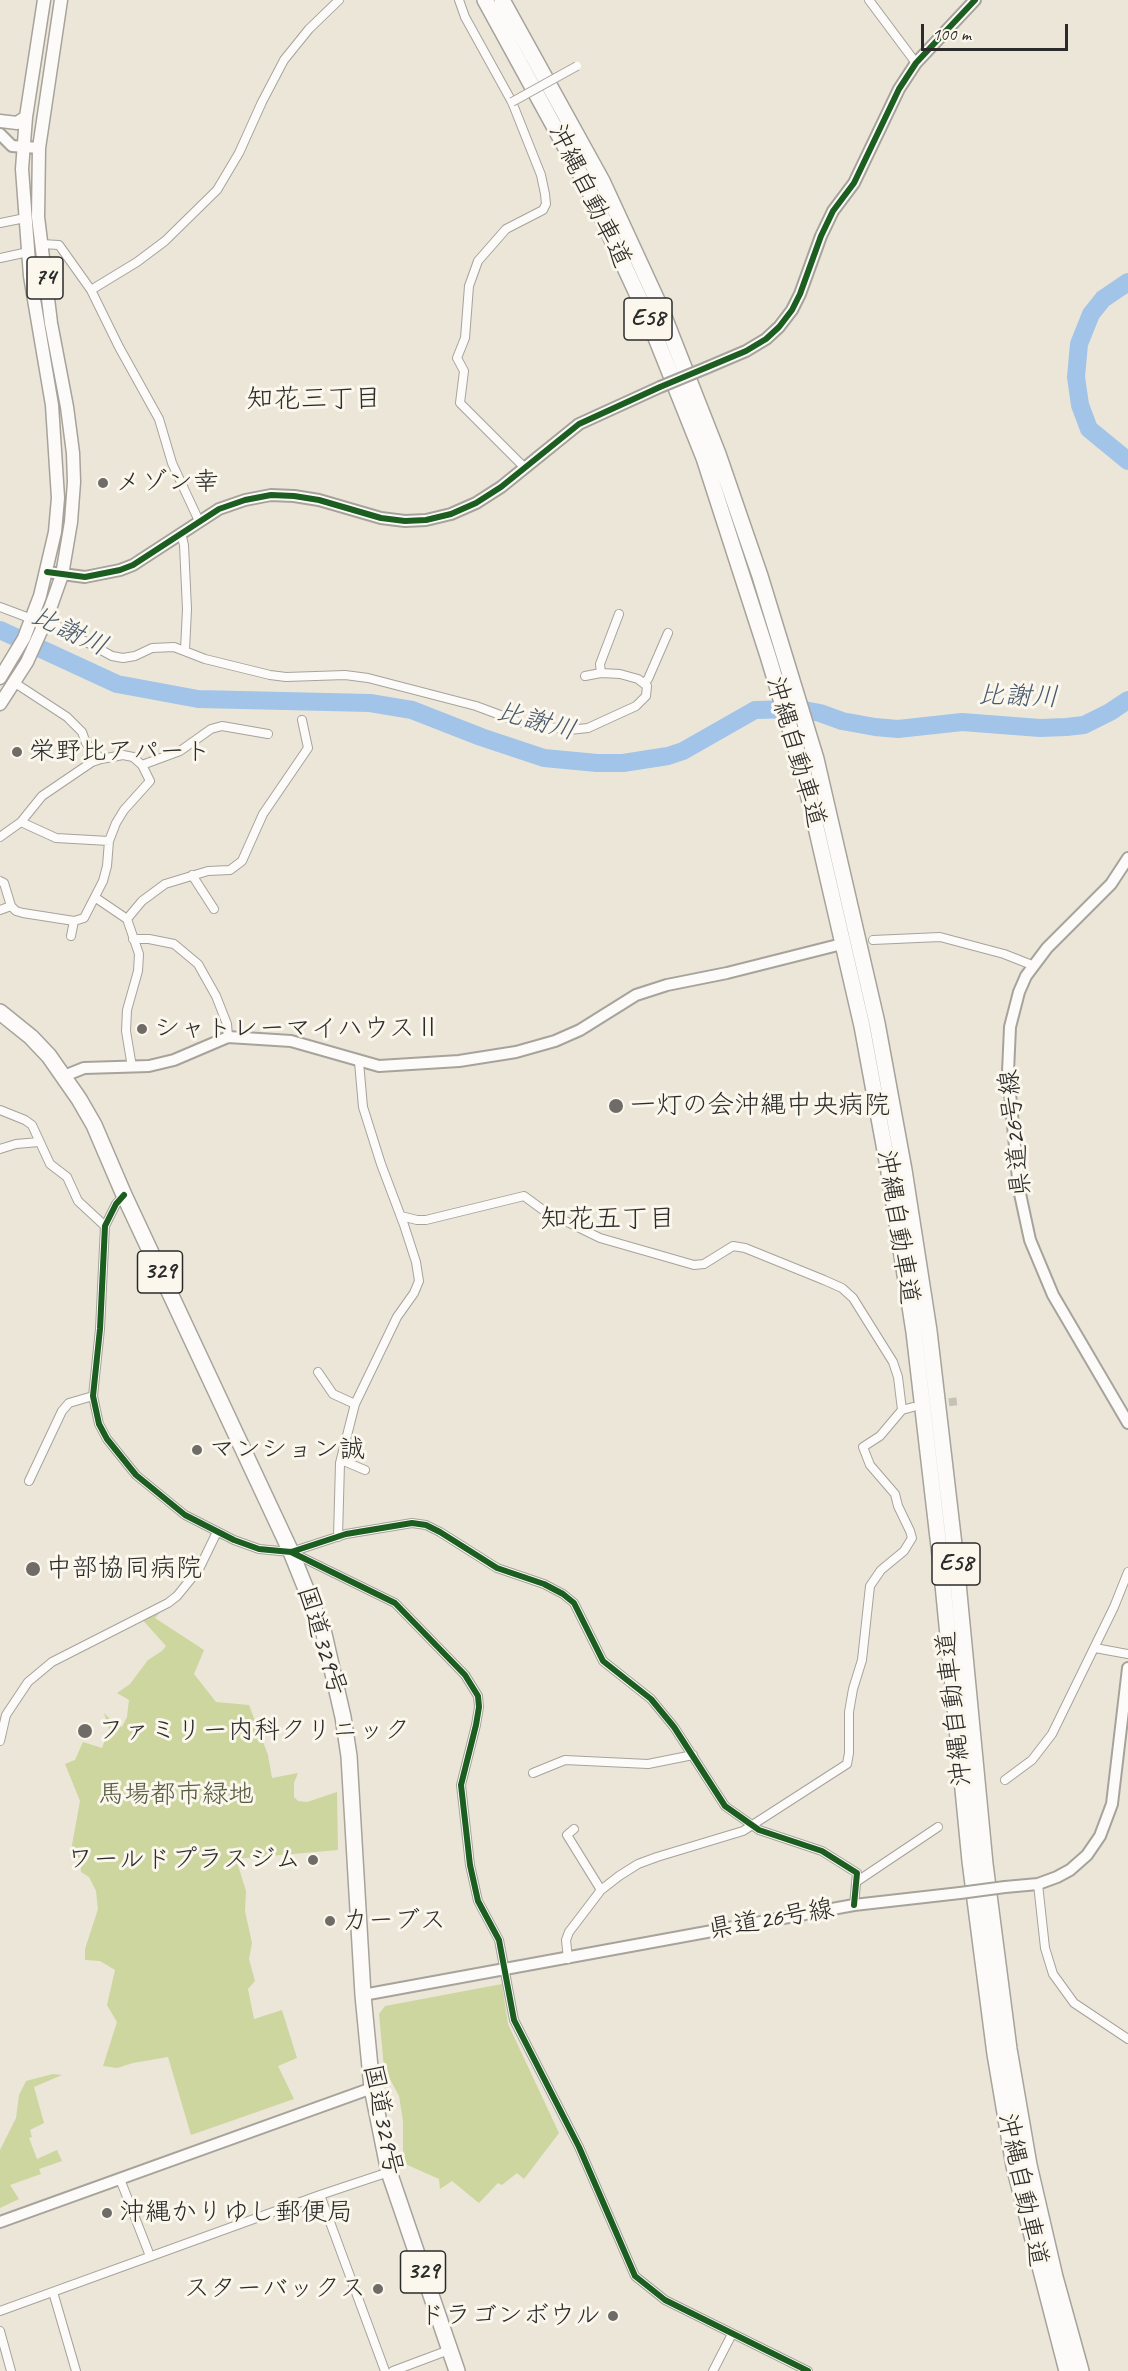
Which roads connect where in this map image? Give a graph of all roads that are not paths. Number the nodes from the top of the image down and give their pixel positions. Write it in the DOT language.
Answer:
graph roads {
  1 [pos="44,0"];
  2 [pos="61,0"];
  3 [pos="339,0"];
  4 [pos="459,0"];
  5 [pos="485,0"];
  6 [pos="502,0"];
  7 [pos="869,0"];
  8 [pos="975,0"];
  9 [pos="916,63"];
  10 [pos="577,66"];
  11 [pos="512,102"];
  12 [pos="26,117"];
  13 [pos="0,121"];
  14 [pos="0,134"];
  15 [pos="23,148"];
  16 [pos="39,148"];
  17 [pos="25,218"];
  18 [pos="0,223"];
  19 [pos="41,244"];
  20 [pos="28,252"];
  21 [pos="0,258"];
  22 [pos="91,290"];
  23 [pos="525,467"];
  24 [pos="199,521"];
  25 [pos="181,533"];
  26 [pos="47,572"];
  27 [pos="62,575"];
  28 [pos="0,607"];
  29 [pos="618,614"];
  30 [pos="31,620"];
  31 [pos="45,624"];
  32 [pos="668,633"];
  33 [pos="185,650"];
  34 [pos="601,673"];
  35 [pos="1,675"];
  36 [pos="585,676"];
  37 [pos="644,683"];
  38 [pos="15,684"];
  39 [pos="0,704"];
  40 [pos="302,720"];
  41 [pos="268,734"];
  42 [pos="101,759"];
  43 [pos="142,765"];
  44 [pos="21,822"];
  45 [pos="0,837"];
  46 [pos="109,842"];
  47 [pos="1128,858"];
  48 [pos="192,875"];
  49 [pos="0,881"];
  50 [pos="96,898"];
  51 [pos="11,906"];
  52 [pos="214,909"];
  53 [pos="0,910"];
  54 [pos="127,919"];
  55 [pos="74,921"];
  56 [pos="71,936"];
  57 [pos="133,939"];
  58 [pos="873,940"];
  59 [pos="838,945"];
  60 [pos="1032,965"];
  61 [pos="0,1012"];
  62 [pos="228,1037"];
  63 [pos="359,1062"];
  64 [pos="132,1067"];
  65 [pos="64,1076"];
  66 [pos="0,1110"];
  67 [pos="39,1142"];
  68 [pos="0,1149"];
  69 [pos="124,1195"];
  70 [pos="401,1215"];
  71 [pos="105,1226"];
  72 [pos="318,1372"];
  73 [pos="93,1396"];
  74 [pos="355,1404"];
  75 [pos="913,1407"];
  76 [pos="902,1410"];
  77 [pos="1128,1423"];
  78 [pos="341,1460"];
  79 [pos="365,1470"];
  80 [pos="29,1481"];
  81 [pos="218,1532"];
  82 [pos="338,1537"];
  83 [pos="291,1552"];
  84 [pos="1128,1572"];
  85 [pos="1095,1648"];
  86 [pos="1128,1654"];
  87 [pos="1128,1668"];
  88 [pos="0,1741"];
  89 [pos="693,1755"];
  90 [pos="533,1773"];
  91 [pos="1005,1780"];
  92 [pos="753,1826"];
  93 [pos="938,1827"];
  94 [pos="574,1830"];
  95 [pos="856,1882"];
  96 [pos="1038,1884"];
  97 [pos="602,1890"];
  98 [pos="854,1905"];
  99 [pos="568,1959"];
  100 [pos="505,1970"];
  101 [pos="363,1995"];
  102 [pos="1128,2039"];
  103 [pos="372,2088"];
  104 [pos="389,2172"];
  105 [pos="120,2179"];
  106 [pos="320,2195"];
  107 [pos="0,2222"];
  108 [pos="150,2256"];
  109 [pos="53,2292"];
  110 [pos="0,2312"];
  111 [pos="0,2331"];
  112 [pos="732,2334"];
  113 [pos="449,2350"];
  114 [pos="10,2371"];
  115 [pos="76,2371"];
  116 [pos="385,2371"];
  117 [pos="393,2371"];
  118 [pos="457,2371"];
  119 [pos="713,2371"];
  120 [pos="808,2371"];
  121 [pos="1067,2371"];
  122 [pos="1081,2371"];
  1 -- 12 [label="main road, 74"];
  2 -- 16 [label="main road, 74"];
  3 -- 22 [label="street"];
  4 -- 11 [label="street"];
  5 -- 121 [label="highway, 沖縄自動車道 / E58"];
  6 -- 122 [label="highway, 沖縄自動車道 / E58"];
  7 -- 9 [label="street"];
  8 -- 9 [label="street"];
  9 -- 23 [label="street, bridge"];
  10 -- 11 [label="street, bridge"];
  11 -- 23 [label="street"];
  12 -- 13 [label="main road"];
  12 -- 15 [label="main road, 74"];
  14 -- 15 [label="street"];
  15 -- 16 [label="street"];
  15 -- 17 [label="main road, 74"];
  16 -- 19 [label="main road, 74"];
  17 -- 18 [label="street"];
  17 -- 20 [label="main road, 74"];
  19 -- 22 [label="street"];
  19 -- 27 [label="main road, 74"];
  20 -- 21 [label="street"];
  20 -- 26 [label="main road, 74"];
  22 -- 24 [label="street"];
  23 -- 24 [label="street"];
  24 -- 25 [label="street"];
  25 -- 27 [label="street"];
  25 -- 33 [label="street"];
  26 -- 27 [label="street"];
  26 -- 30 [label="main road, 74"];
  27 -- 31 [label="main road, 74"];
  28 -- 30 [label="street"];
  29 -- 34 [label="street"];
  30 -- 35 [label="main road, 74"];
  31 -- 33 [label="street"];
  31 -- 38 [label="main road, 74"];
  32 -- 37 [label="street"];
  33 -- 37 [label="street"];
  34 -- 36 [label="street"];
  34 -- 37 [label="street"];
  38 -- 39 [label="main road, 74"];
  38 -- 42 [label="street"];
  40 -- 48 [label="street"];
  41 -- 43 [label="street"];
  42 -- 43 [label="street"];
  42 -- 44 [label="street"];
  43 -- 46 [label="street"];
  44 -- 45 [label="street"];
  44 -- 46 [label="street"];
  46 -- 50 [label="street"];
  47 -- 60 [label="street, 県道26号線"];
  48 -- 52 [label="street"];
  48 -- 54 [label="street"];
  49 -- 51 [label="street"];
  50 -- 54 [label="street"];
  50 -- 55 [label="street"];
  51 -- 53 [label="street"];
  51 -- 55 [label="street"];
  54 -- 57 [label="street"];
  55 -- 56 [label="street"];
  57 -- 62 [label="street"];
  57 -- 64 [label="street"];
  58 -- 60 [label="street"];
  59 -- 63 [label="street"];
  60 -- 77 [label="street, 県道26号線"];
  61 -- 65 [label="highway, 国道329号 / 329"];
  62 -- 63 [label="street"];
  62 -- 64 [label="street"];
  63 -- 70 [label="street"];
  64 -- 65 [label="street"];
  65 -- 69 [label="highway, 国道329号 / 329"];
  66 -- 67 [label="street"];
  67 -- 68 [label="street"];
  67 -- 71 [label="street"];
  69 -- 71 [label="street"];
  69 -- 83 [label="highway, 国道329号 / 329"];
  70 -- 74 [label="street"];
  70 -- 76 [label="street"];
  71 -- 73 [label="street"];
  72 -- 74 [label="street"];
  73 -- 80 [label="street"];
  73 -- 81 [label="street"];
  74 -- 78 [label="street"];
  75 -- 76 [label="street"];
  76 -- 92 [label="street"];
  78 -- 79 [label="street"];
  78 -- 82 [label="street"];
  81 -- 83 [label="street"];
  81 -- 88 [label="street"];
  82 -- 83 [label="street"];
  82 -- 89 [label="street"];
  83 -- 100 [label="street"];
  83 -- 101 [label="highway, 国道329号 / 329"];
  84 -- 85 [label="street"];
  85 -- 86 [label="street"];
  85 -- 91 [label="street"];
  87 -- 96 [label="street, 県道26号線"];
  89 -- 90 [label="street"];
  89 -- 92 [label="street"];
  92 -- 95 [label="street"];
  92 -- 97 [label="street"];
  93 -- 95 [label="street"];
  94 -- 97 [label="street"];
  95 -- 98 [label="street"];
  96 -- 98 [label="street, 県道26号線, bridge"];
  96 -- 102 [label="street"];
  97 -- 99 [label="street"];
  98 -- 99 [label="street, 県道26号線"];
  99 -- 100 [label="street, 県道26号線"];
  100 -- 101 [label="street, 県道26号線"];
  100 -- 112 [label="street"];
  101 -- 103 [label="highway, 国道329号 / 329"];
  103 -- 104 [label="highway, 国道329号 / 329"];
  103 -- 105 [label="street"];
  104 -- 106 [label="street"];
  104 -- 113 [label="highway, 国道329号 / 329"];
  105 -- 107 [label="street"];
  105 -- 108 [label="street"];
  106 -- 108 [label="street"];
  106 -- 116 [label="street"];
  108 -- 109 [label="street"];
  109 -- 110 [label="street"];
  109 -- 115 [label="street"];
  111 -- 114 [label="street"];
  112 -- 119 [label="street"];
  112 -- 120 [label="street"];
  113 -- 117 [label="street"];
  113 -- 118 [label="highway, 国道329号 / 329"];
}
